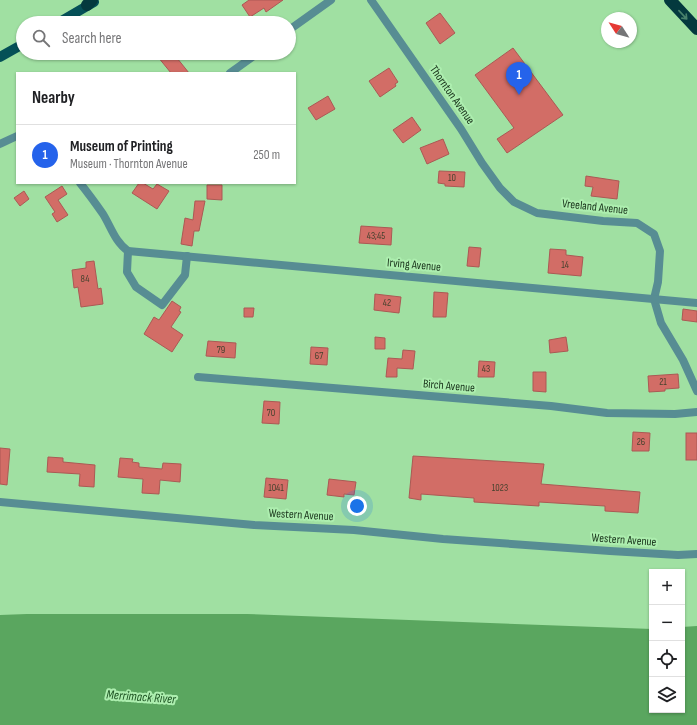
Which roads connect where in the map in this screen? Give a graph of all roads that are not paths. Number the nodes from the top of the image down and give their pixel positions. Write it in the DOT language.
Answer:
graph roads {
  1 [pos="332,0"];
  2 [pos="371,0"];
  3 [pos="670,0"];
  4 [pos="92,2"];
  5 [pos="69,16"];
  6 [pos="296,25"];
  7 [pos="697,29"];
  8 [pos="16,48"];
  9 [pos="0,57"];
  10 [pos="248,60"];
  11 [pos="231,72"];
  12 [pos="16,136"];
  13 [pos="0,144"];
  14 [pos="81,184"];
  15 [pos="514,202"];
  16 [pos="128,251"];
  17 [pos="187,256"];
  18 [pos="654,299"];
  19 [pos="697,303"];
  20 [pos="198,377"];
  21 [pos="697,391"];
  22 [pos="697,412"];
  23 [pos="0,502"];
  24 [pos="697,554"];
  1 -- 6 [label="street"];
  2 -- 15 [label="street, Thornton Avenue"];
  3 -- 7 [label="highway, one-way"];
  4 -- 5 [label="main road"];
  8 -- 9 [label="main road"];
  10 -- 11 [label="street"];
  12 -- 13 [label="street"];
  14 -- 16 [label="street"];
  15 -- 18 [label="street, Vreeland Avenue"];
  16 -- 17 [label="street, Irving Avenue"];
  16 -- 17 [label="street"];
  17 -- 18 [label="street, Irving Avenue"];
  18 -- 19 [label="street, Irving Avenue"];
  18 -- 21 [label="street"];
  20 -- 22 [label="street, Birch Avenue"];
  23 -- 24 [label="street, Western Avenue"];
}
